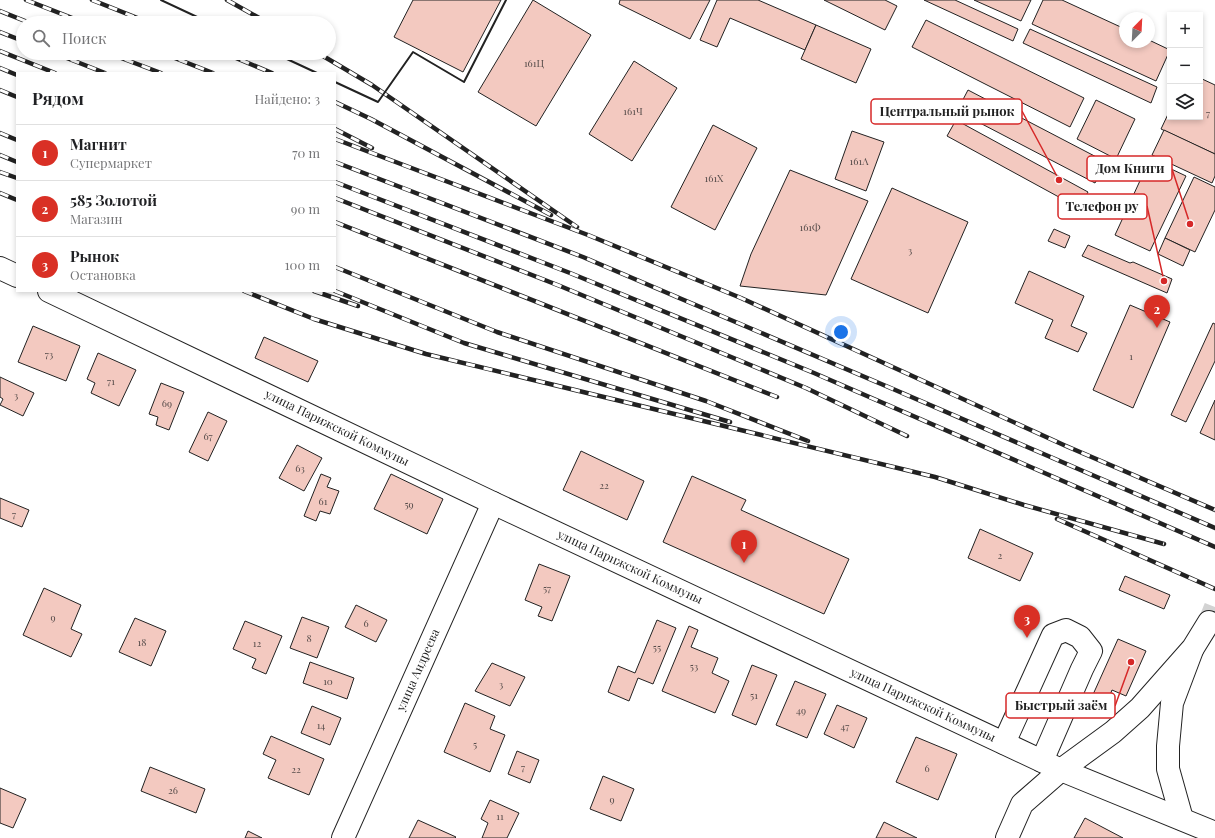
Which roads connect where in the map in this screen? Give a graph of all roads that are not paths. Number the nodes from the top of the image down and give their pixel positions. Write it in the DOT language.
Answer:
graph roads {
  1 [pos="0,268"];
  2 [pos="16,276"];
  3 [pos="51,292"];
  4 [pos="493,503"];
  5 [pos="1209,622"];
  6 [pos="1193,648"];
  7 [pos="1004,743"];
  8 [pos="1051,766"];
  9 [pos="1182,819"];
  10 [pos="1215,833"];
  11 [pos="342,838"];
  12 [pos="1007,838"];
  1 -- 2 [label="street"];
  3 -- 4 [label="street, улица Парижской Коммуны"];
  4 -- 7 [label="street, улица Парижской Коммуны"];
  4 -- 11 [label="street, улица Андреева"];
  5 -- 6 [label="street"];
  6 -- 8 [label="street"];
  6 -- 9 [label="street"];
  7 -- 8 [label="street, улица Парижской Коммуны"];
  7 -- 8 [label="street"];
  8 -- 9 [label="street, улица Парижской Коммуны"];
  8 -- 12 [label="street"];
  9 -- 10 [label="street, улица Парижской Коммуны"];
}
